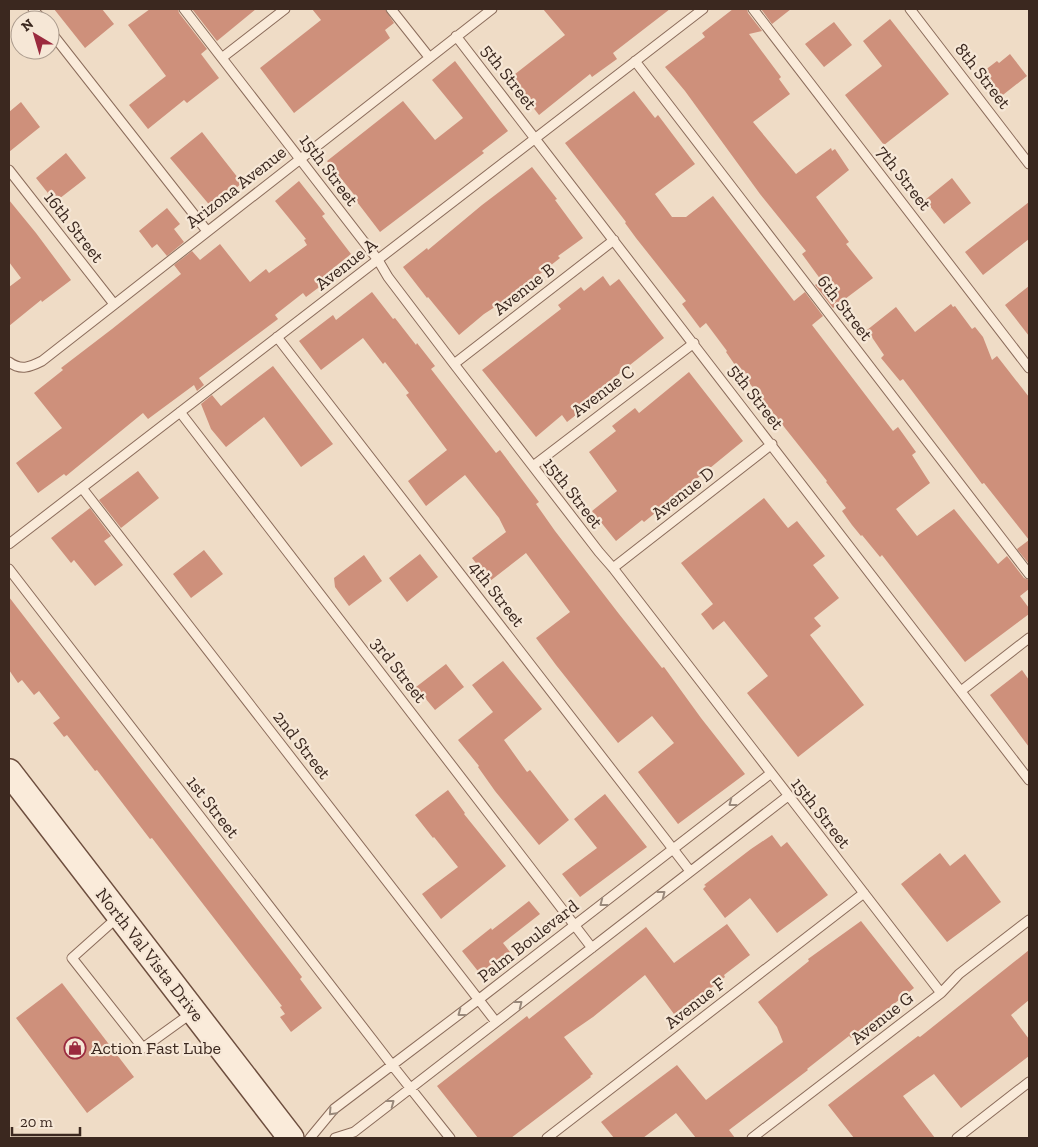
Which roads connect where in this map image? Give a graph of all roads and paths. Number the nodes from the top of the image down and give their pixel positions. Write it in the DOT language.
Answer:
graph roads {
  1 [pos="184,9"];
  2 [pos="285,9"];
  3 [pos="391,9"];
  4 [pos="492,9"];
  5 [pos="703,9"];
  6 [pos="752,9"];
  7 [pos="910,9"];
  8 [pos="456,36"];
  9 [pos="60,44"];
  10 [pos="223,57"];
  11 [pos="429,57"];
  12 [pos="635,61"];
  13 [pos="536,138"];
  14 [pos="300,158"];
  15 [pos="1029,164"];
  16 [pos="9,170"];
  17 [pos="207,231"];
  18 [pos="614,240"];
  19 [pos="378,260"];
  20 [pos="114,304"];
  21 [pos="277,337"];
  22 [pos="694,343"];
  23 [pos="9,362"];
  24 [pos="454,364"];
  25 [pos="1029,368"];
  26 [pos="180,412"];
  27 [pos="772,444"];
  28 [pos="533,466"];
  29 [pos="82,488"];
  30 [pos="9,544"];
  31 [pos="613,568"];
  32 [pos="9,569"];
  33 [pos="1029,574"];
  34 [pos="1029,638"];
  35 [pos="961,691"];
  36 [pos="9,772"];
  37 [pos="770,774"];
  38 [pos="1029,780"];
  39 [pos="788,796"];
  40 [pos="673,849"];
  41 [pos="690,871"];
  42 [pos="864,893"];
  43 [pos="119,916"];
  44 [pos="1029,920"];
  45 [pos="574,925"];
  46 [pos="592,948"];
  47 [pos="941,993"];
  48 [pos="478,1000"];
  49 [pos="193,1011"];
  50 [pos="496,1022"];
  51 [pos="392,1065"];
  52 [pos="1029,1082"];
  53 [pos="410,1089"];
  54 [pos="291,1138"];
  55 [pos="310,1138"];
  56 [pos="335,1138"];
  57 [pos="450,1138"];
  58 [pos="546,1138"];
  59 [pos="752,1138"];
  60 [pos="957,1138"];
  1 -- 10 [label="lane, 15th Street"];
  2 -- 10 [label="lane"];
  3 -- 11 [label="lane"];
  4 -- 8 [label="lane, Arizona Avenue"];
  5 -- 12 [label="lane, Avenue A"];
  6 -- 25 [label="lane, 7th Street"];
  7 -- 15 [label="lane, 8th Street"];
  8 -- 11 [label="lane, Arizona Avenue"];
  8 -- 13 [label="lane, 5th Street"];
  9 -- 17 [label="lane"];
  10 -- 14 [label="lane, 15th Street"];
  11 -- 14 [label="lane, Arizona Avenue"];
  12 -- 13 [label="lane, Avenue A"];
  12 -- 33 [label="lane, 6th Street"];
  13 -- 18 [label="lane, 5th Street"];
  13 -- 19 [label="lane, Avenue A"];
  14 -- 17 [label="lane, Arizona Avenue"];
  14 -- 19 [label="lane, 15th Street"];
  16 -- 20 [label="lane, 16th Street"];
  17 -- 20 [label="lane, Arizona Avenue"];
  18 -- 22 [label="lane, 5th Street"];
  18 -- 24 [label="lane, Avenue B"];
  19 -- 21 [label="lane, Avenue A"];
  19 -- 24 [label="lane, 15th Street"];
  20 -- 23 [label="lane, Arizona Avenue"];
  21 -- 26 [label="lane, Avenue A"];
  21 -- 40 [label="lane, 4th Street"];
  22 -- 27 [label="lane, 5th Street"];
  22 -- 28 [label="lane, Avenue C"];
  24 -- 28 [label="lane, 15th Street"];
  26 -- 29 [label="lane, Avenue A"];
  26 -- 45 [label="lane, 3rd Street"];
  27 -- 31 [label="lane, Avenue D"];
  27 -- 35 [label="lane, 5th Street"];
  28 -- 31 [label="lane, 15th Street"];
  29 -- 30 [label="lane, Avenue A"];
  29 -- 48 [label="lane, 2nd Street"];
  31 -- 37 [label="lane, 15th Street"];
  32 -- 51 [label="lane, 1st Street"];
  34 -- 35 [label="lane"];
  35 -- 38 [label="lane, 5th Street"];
  36 -- 43 [label="main road, North Val Vista Drive"];
  37 -- 39 [label="lane, 15th Street"];
  37 -- 40 [label="lane, Palm Boulevard, one-way"];
  39 -- 41 [label="lane"];
  39 -- 42 [label="lane, 15th Street"];
  40 -- 41 [label="lane, 4th Street"];
  40 -- 45 [label="lane, Palm Boulevard, one-way"];
  46 -- 41 [label="lane, one-way"];
  42 -- 47 [label="lane, 15th Street"];
  42 -- 58 [label="lane, Avenue F"];
  43 -- 49 [label="main road, North Val Vista Drive"];
  43 -- 49 [label="lane"];
  44 -- 47 [label="lane, Avenue G"];
  45 -- 46 [label="lane, 3rd Street"];
  45 -- 48 [label="lane, Palm Boulevard"];
  50 -- 46 [label="lane, one-way"];
  47 -- 59 [label="lane, Avenue G"];
  48 -- 50 [label="lane, 2nd Street"];
  48 -- 51 [label="lane, Palm Boulevard, one-way"];
  49 -- 54 [label="main road, North Val Vista Drive"];
  50 -- 53 [label="lane"];
  51 -- 53 [label="lane, 1st Street"];
  51 -- 55 [label="lane, Palm Boulevard, one-way"];
  52 -- 60 [label="lane"];
  56 -- 53 [label="lane, one-way"];
  53 -- 57 [label="lane, 1st Street"];
}
